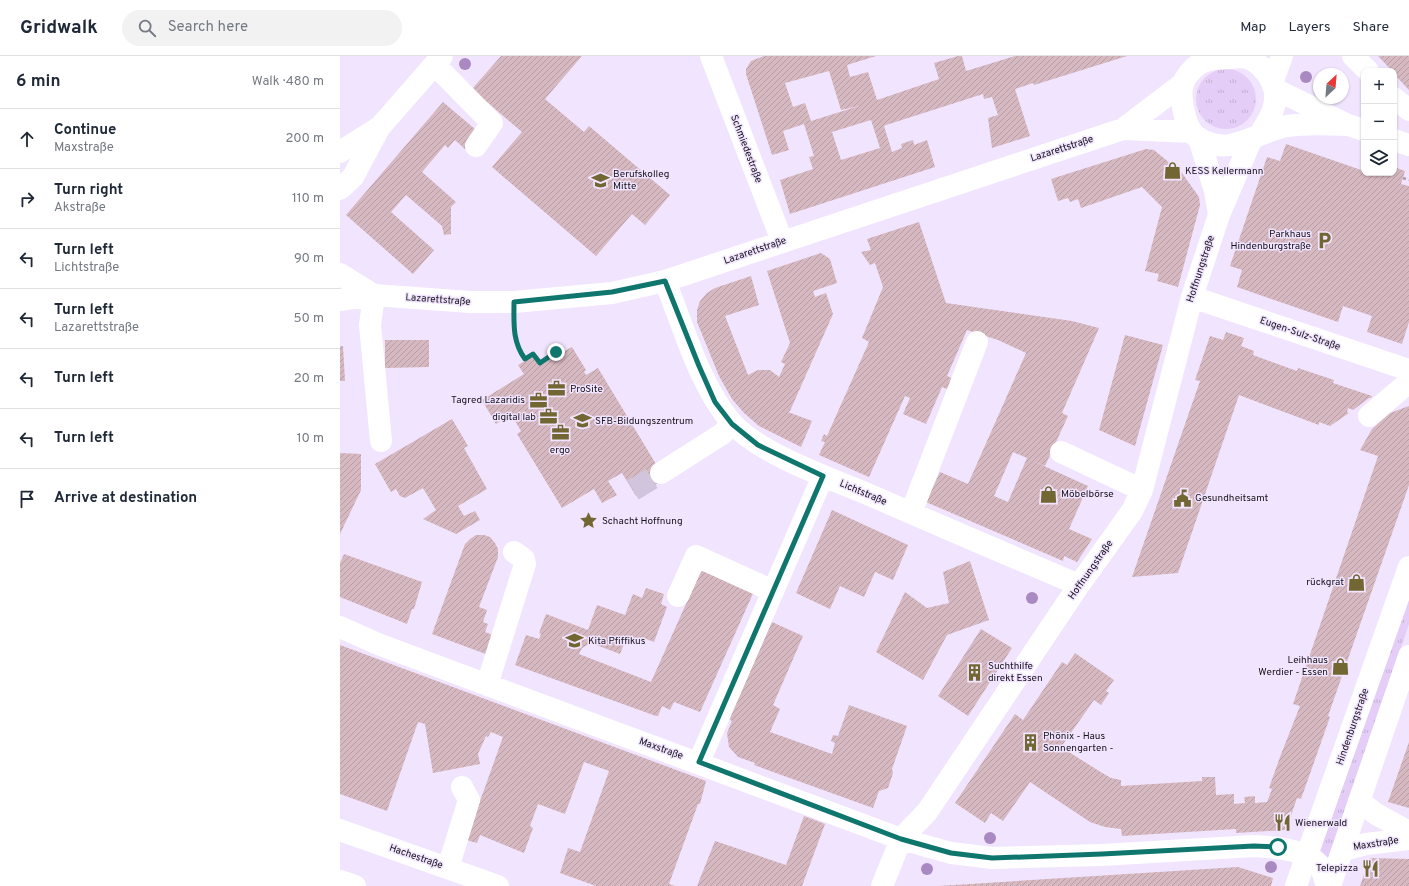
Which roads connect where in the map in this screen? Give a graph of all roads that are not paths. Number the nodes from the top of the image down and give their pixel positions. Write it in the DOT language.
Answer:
graph roads {
  1 [pos="711,56"];
  2 [pos="1282,56"];
  3 [pos="1354,56"];
  4 [pos="1247,57"];
  5 [pos="438,60"];
  6 [pos="1365,68"];
  7 [pos="1189,71"];
  8 [pos="1274,88"];
  9 [pos="1397,100"];
  10 [pos="1409,110"];
  11 [pos="1356,127"];
  12 [pos="379,128"];
  13 [pos="1123,129"];
  14 [pos="1195,135"];
  15 [pos="1255,137"];
  16 [pos="1397,141"];
  17 [pos="1409,145"];
  18 [pos="476,146"];
  19 [pos="340,152"];
  20 [pos="340,189"];
  21 [pos="1219,215"];
  22 [pos="782,241"];
  23 [pos="340,274"];
  24 [pos="665,281"];
  25 [pos="374,295"];
  26 [pos="1192,298"];
  27 [pos="340,300"];
  28 [pos="977,342"];
  29 [pos="1407,370"];
  30 [pos="1369,416"];
  31 [pos="732,424"];
  32 [pos="381,441"];
  33 [pos="1061,452"];
  34 [pos="661,473"];
  35 [pos="823,476"];
  36 [pos="1142,490"];
  37 [pos="911,513"];
  38 [pos="514,552"];
  39 [pos="1409,567"];
  40 [pos="1079,585"];
  41 [pos="773,591"];
  42 [pos="678,596"];
  43 [pos="340,627"];
  44 [pos="1409,656"];
  45 [pos="487,685"];
  46 [pos="699,762"];
  47 [pos="462,788"];
  48 [pos="1359,801"];
  49 [pos="340,830"];
  50 [pos="1409,832"];
  51 [pos="901,839"];
  52 [pos="1409,839"];
  53 [pos="1343,850"];
  54 [pos="1306,856"];
  55 [pos="448,868"];
  56 [pos="340,881"];
  57 [pos="494,885"];
  58 [pos="355,886"];
  59 [pos="882,886"];
  60 [pos="1296,886"];
  61 [pos="1328,886"];
  1 -- 22 [label="street, Schmiedestraße"];
  2 -- 8 [label="street"];
  3 -- 6 [label="street"];
  4 -- 7 [label="street"];
  4 -- 8 [label="street"];
  5 -- 12 [label="street"];
  5 -- 18 [label="street"];
  7 -- 13 [label="street, Lazarettstraße"];
  7 -- 14 [label="street"];
  8 -- 11 [label="street"];
  8 -- 15 [label="street"];
  9 -- 10 [label="street"];
  11 -- 15 [label="street"];
  12 -- 19 [label="street"];
  12 -- 20 [label="street"];
  13 -- 14 [label="street, Lazarettstraße"];
  13 -- 22 [label="street, Lazarettstraße"];
  14 -- 15 [label="street"];
  14 -- 21 [label="street, Hoffnungstraße"];
  15 -- 21 [label="street, Hoffnungstraße"];
  16 -- 17 [label="street"];
  21 -- 26 [label="street, Hoffnungstraße"];
  22 -- 24 [label="street, Lazarettstraße"];
  23 -- 25 [label="street, Lazarettstraße"];
  24 -- 25 [label="street, Lazarettstraße"];
  24 -- 31 [label="street, Lichtstraße"];
  25 -- 27 [label="street, Lazarettstraße"];
  25 -- 32 [label="street"];
  26 -- 29 [label="street, Eugen-Sulz-Straße"];
  26 -- 36 [label="street, Hoffnungstraße"];
  28 -- 37 [label="street"];
  29 -- 30 [label="street"];
  31 -- 34 [label="street"];
  31 -- 35 [label="street, Lichtstraße"];
  33 -- 36 [label="street"];
  35 -- 37 [label="street, Lichtstraße"];
  35 -- 41 [label="street"];
  36 -- 40 [label="street, Hoffnungstraße"];
  37 -- 40 [label="street, Lichtstraße"];
  38 -- 45 [label="street"];
  39 -- 54 [label="street, Hindenburgstraße"];
  40 -- 51 [label="street, Hoffnungstraße"];
  41 -- 42 [label="street"];
  41 -- 46 [label="street"];
  43 -- 45 [label="street, Maxstraße"];
  44 -- 48 [label="street"];
  45 -- 46 [label="street, Maxstraße"];
  46 -- 51 [label="street, Maxstraße"];
  47 -- 55 [label="street"];
  48 -- 50 [label="street, Maxstraße"];
  48 -- 53 [label="street"];
  49 -- 55 [label="street, Hachestraße"];
  51 -- 54 [label="street, Maxstraße"];
  51 -- 59 [label="street, Hoffnungstraße"];
  52 -- 53 [label="street, Maxstraße"];
  53 -- 61 [label="street"];
  54 -- 60 [label="street, Hindenburgstraße"];
  54 -- 61 [label="street, Maxstraße"];
  55 -- 57 [label="street, Hachestraße"];
  56 -- 58 [label="street"];
}
